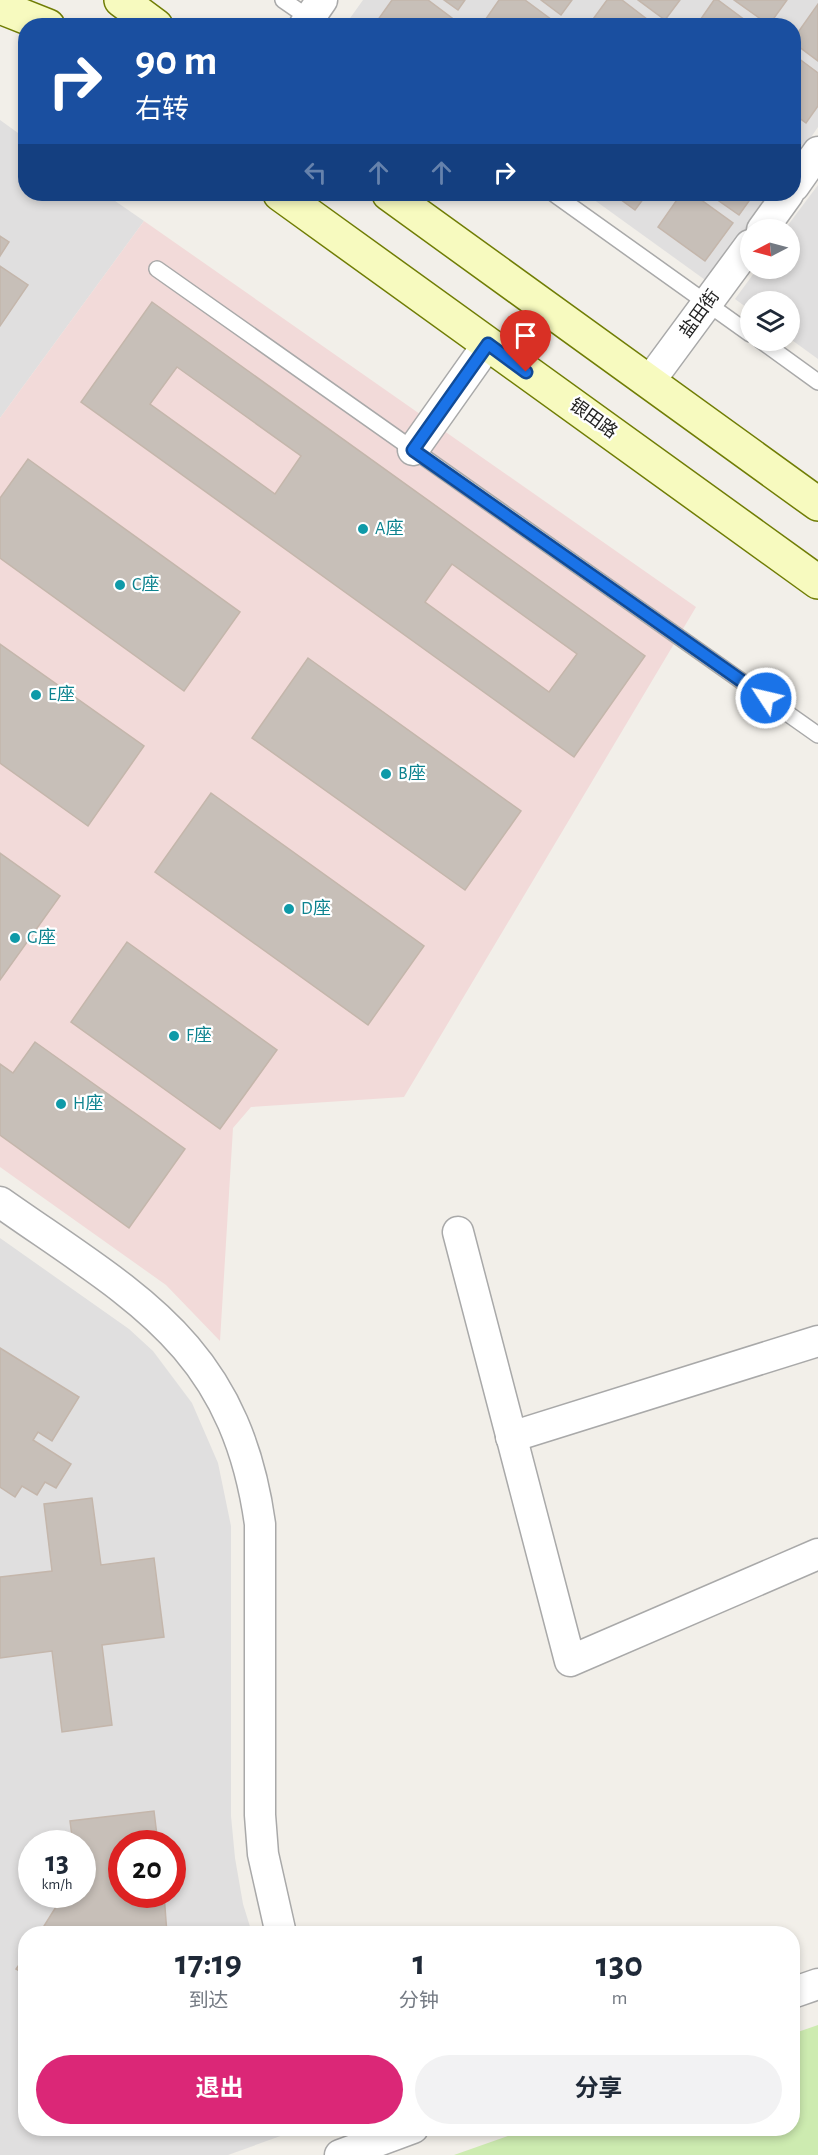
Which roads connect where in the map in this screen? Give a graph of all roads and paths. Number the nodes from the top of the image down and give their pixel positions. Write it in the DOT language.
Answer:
graph roads {
  1 [pos="121,0"];
  2 [pos="283,0"];
  3 [pos="0,7"];
  4 [pos="40,16"];
  5 [pos="314,17"];
  6 [pos="145,18"];
  7 [pos="818,152"];
  8 [pos="801,176"];
  9 [pos="290,201"];
  10 [pos="399,201"];
  11 [pos="564,201"];
  12 [pos="783,201"];
  13 [pos="770,219"];
  14 [pos="740,259"];
  15 [pos="157,269"];
  16 [pos="708,303"];
  17 [pos="740,327"];
  18 [pos="488,344"];
  19 [pos="775,351"];
  20 [pos="649,382"];
  21 [pos="818,382"];
  22 [pos="413,450"];
  23 [pos="818,504"];
  24 [pos="818,582"];
  25 [pos="818,735"];
  26 [pos="0,1202"];
  27 [pos="458,1232"];
  28 [pos="818,1341"];
  29 [pos="511,1437"];
  30 [pos="818,1554"];
  31 [pos="279,1926"];
  32 [pos="818,1984"];
  33 [pos="800,1990"];
  34 [pos="374,2136"];
  35 [pos="340,2155"];
  1 -- 6 [label="street"];
  2 -- 5 [label="lane"];
  3 -- 4 [label="street"];
  7 -- 8 [label="street"];
  9 -- 18 [label="street, 银田路"];
  10 -- 20 [label="street"];
  11 -- 16 [label="lane"];
  12 -- 13 [label="street"];
  14 -- 16 [label="street, 盐田街"];
  15 -- 22 [label="lane"];
  16 -- 17 [label="lane"];
  16 -- 20 [label="street, 盐田街"];
  18 -- 22 [label="street"];
  18 -- 24 [label="street, 银田路"];
  19 -- 21 [label="lane"];
  20 -- 23 [label="street"];
  22 -- 25 [label="lane"];
  26 -- 31 [label="street"];
  27 -- 29 [label="street"];
  28 -- 29 [label="street"];
  29 -- 30 [label="street"];
  32 -- 33 [label="street"];
  34 -- 35 [label="street"];
}
